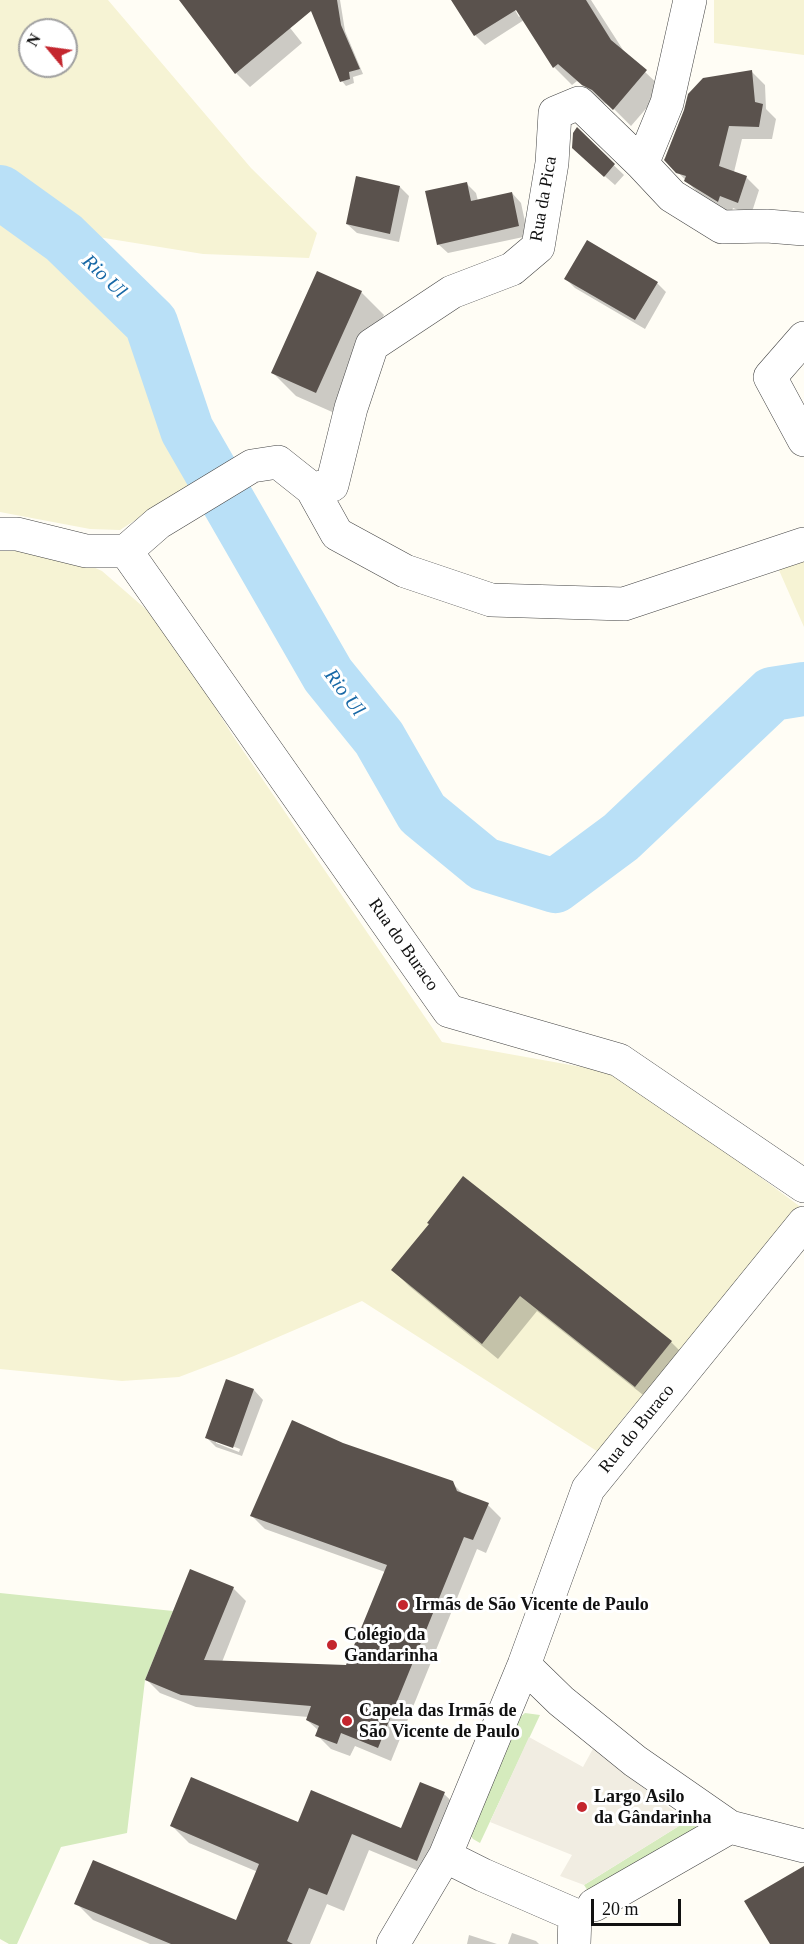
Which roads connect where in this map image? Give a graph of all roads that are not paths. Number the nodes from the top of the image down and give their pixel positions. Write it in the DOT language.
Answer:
graph roads {
  1 [pos="690,0"];
  2 [pos="642,164"];
  3 [pos="804,230"];
  4 [pos="804,338"];
  5 [pos="804,440"];
  6 [pos="312,489"];
  7 [pos="0,534"];
  8 [pos="804,543"];
  9 [pos="126,551"];
  10 [pos="804,1186"];
  11 [pos="804,1223"];
  12 [pos="525,1665"];
  13 [pos="730,1827"];
  14 [pos="804,1846"];
  15 [pos="444,1856"];
  16 [pos="581,1921"];
  17 [pos="393,1944"];
  1 -- 2 [label="street"];
  2 -- 3 [label="street"];
  2 -- 6 [label="street, Rua da Pica"];
  4 -- 5 [label="street"];
  6 -- 8 [label="street"];
  6 -- 9 [label="street"];
  7 -- 9 [label="street"];
  9 -- 10 [label="street, Rua do Buraco"];
  11 -- 12 [label="street, Rua do Buraco"];
  12 -- 13 [label="street"];
  12 -- 15 [label="street, Rua do Buraco"];
  13 -- 14 [label="street"];
  13 -- 16 [label="street"];
  15 -- 16 [label="street"];
  15 -- 17 [label="street, Rua do Buraco"];
}
